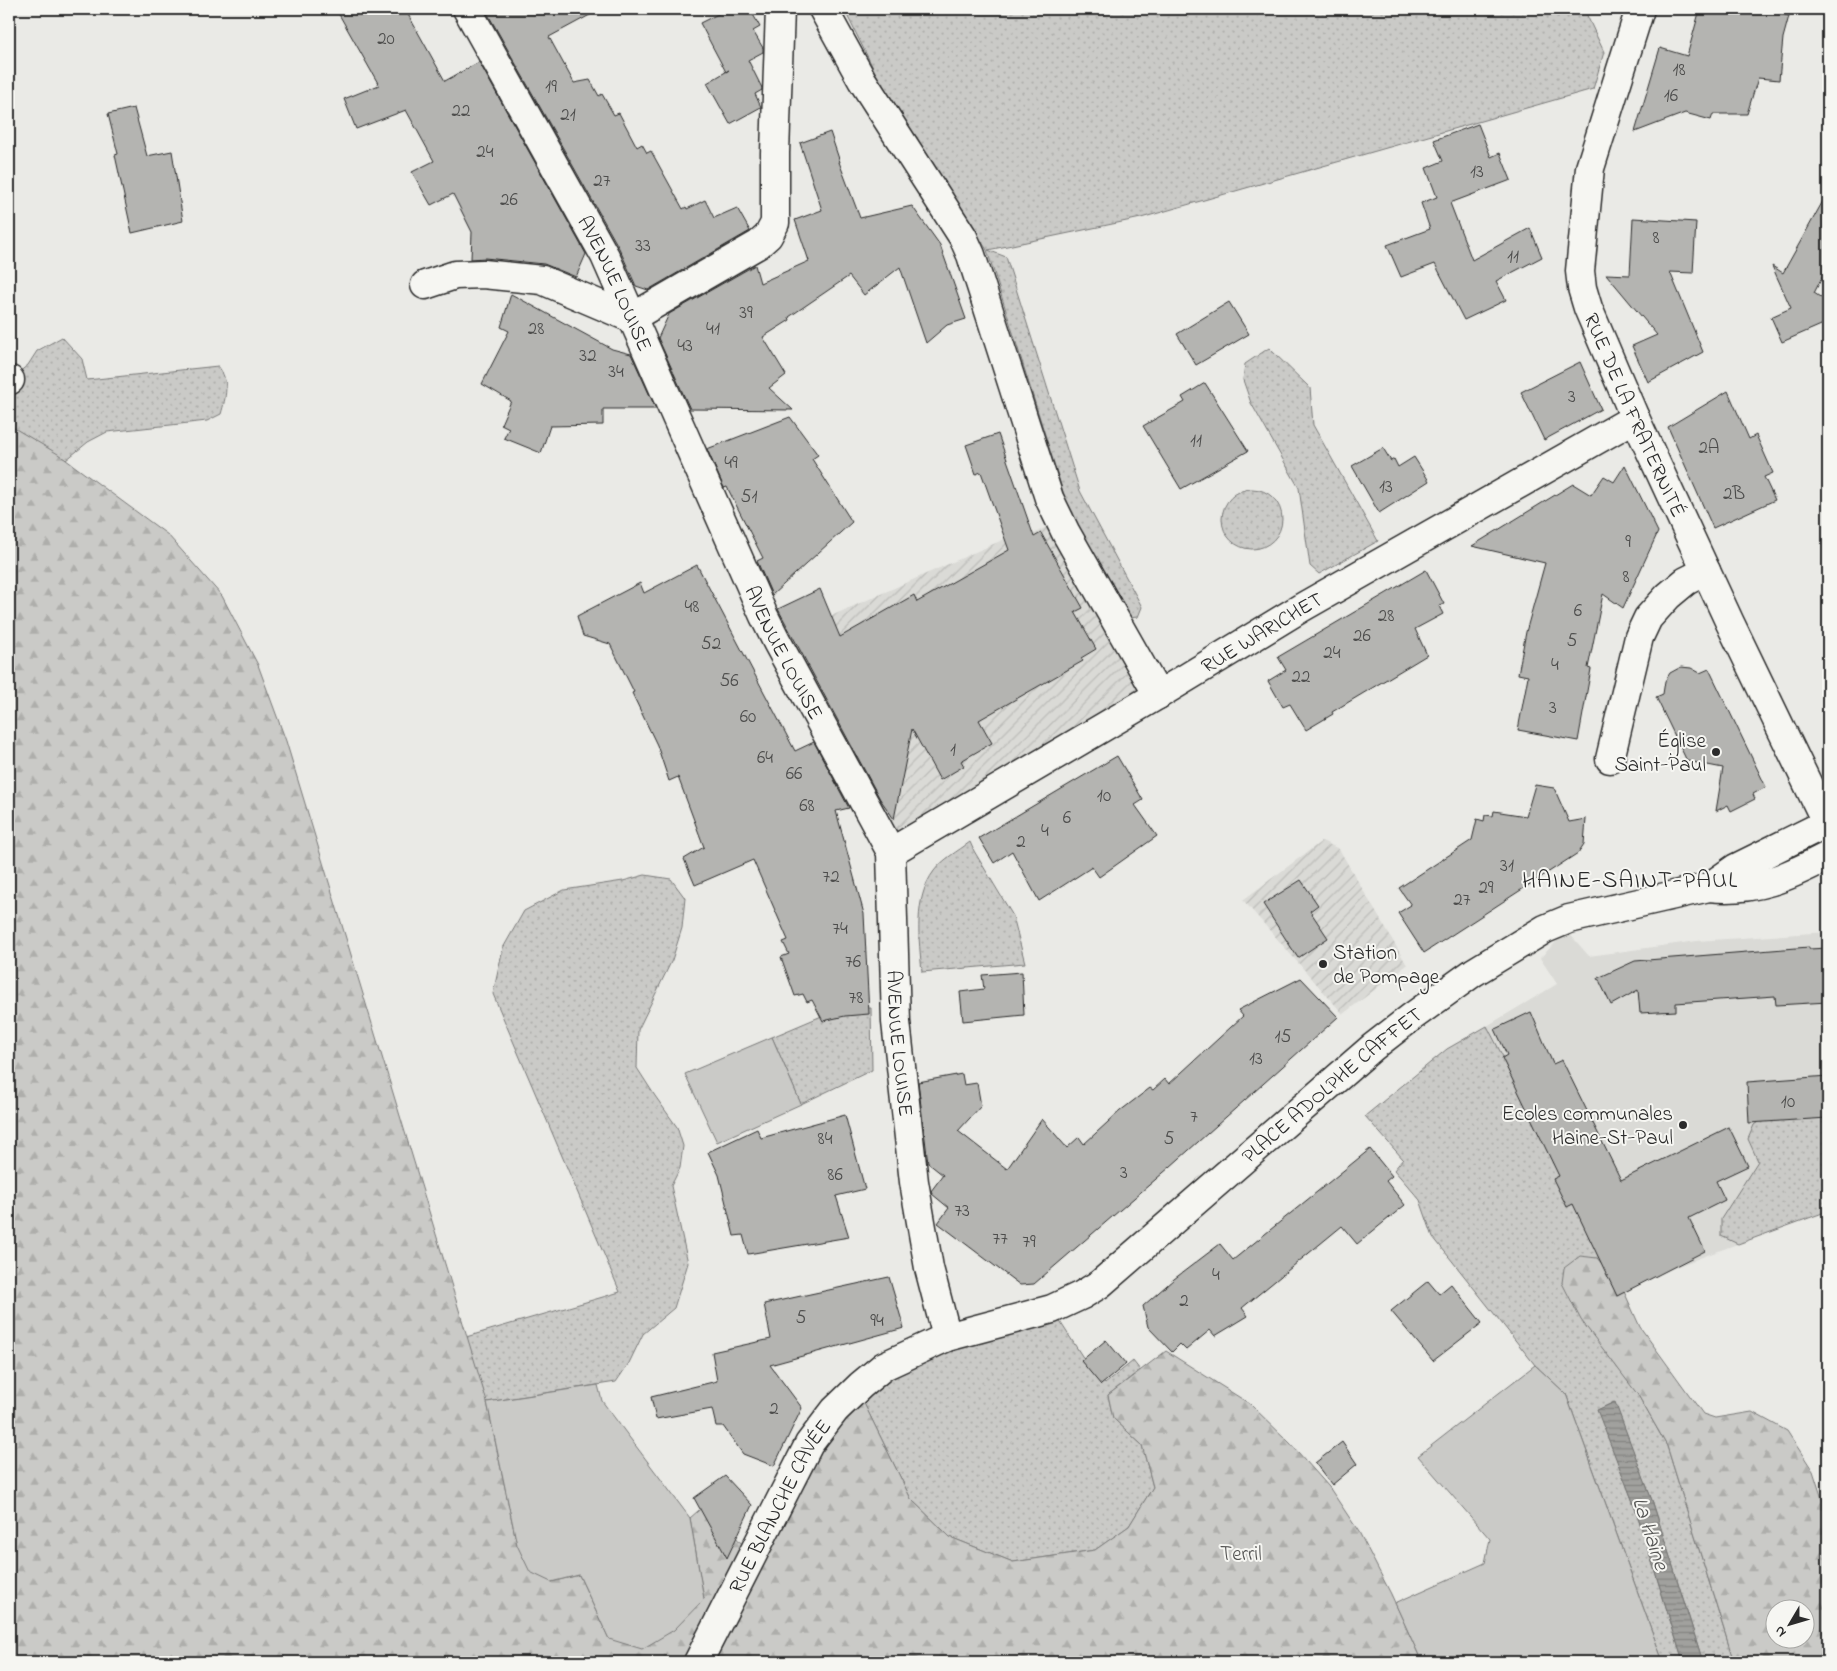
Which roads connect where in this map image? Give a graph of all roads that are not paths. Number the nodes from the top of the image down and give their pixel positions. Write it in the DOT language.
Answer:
graph roads {
  1 [pos="467,9"];
  2 [pos="780,9"];
  3 [pos="823,9"];
  4 [pos="1640,9"];
  5 [pos="425,285"];
  6 [pos="631,318"];
  7 [pos="1635,418"];
  8 [pos="1706,571"];
  9 [pos="1158,695"];
  10 [pos="1610,759"];
  11 [pos="1825,811"];
  12 [pos="891,852"];
  13 [pos="1828,856"];
  14 [pos="1709,887"];
  15 [pos="947,1337"];
  16 [pos="884,1366"];
  17 [pos="698,1662"];
  1 -- 6 [label="street, AVENUE LOUISE"];
  2 -- 6 [label="street"];
  3 -- 9 [label="street"];
  4 -- 7 [label="street, RUE DE LA FRATERNITÉ"];
  5 -- 6 [label="street"];
  6 -- 12 [label="street, AVENUE LOUISE"];
  7 -- 8 [label="street, RUE DE LA FRATERNITÉ"];
  7 -- 9 [label="street, RUE WARICHET"];
  8 -- 10 [label="street"];
  8 -- 11 [label="street, RUE DE LA FRATERNITÉ"];
  9 -- 12 [label="street, RUE WARICHET"];
  11 -- 14 [label="street"];
  12 -- 15 [label="street, AVENUE LOUISE"];
  13 -- 14 [label="street, PLACE ADOLPHE CAFFET"];
  14 -- 15 [label="street, PLACE ADOLPHE CAFFET"];
  15 -- 16 [label="street, PLACE ADOLPHE CAFFET"];
  16 -- 17 [label="street, RUE BLANCHE CAVÉE"];
}
